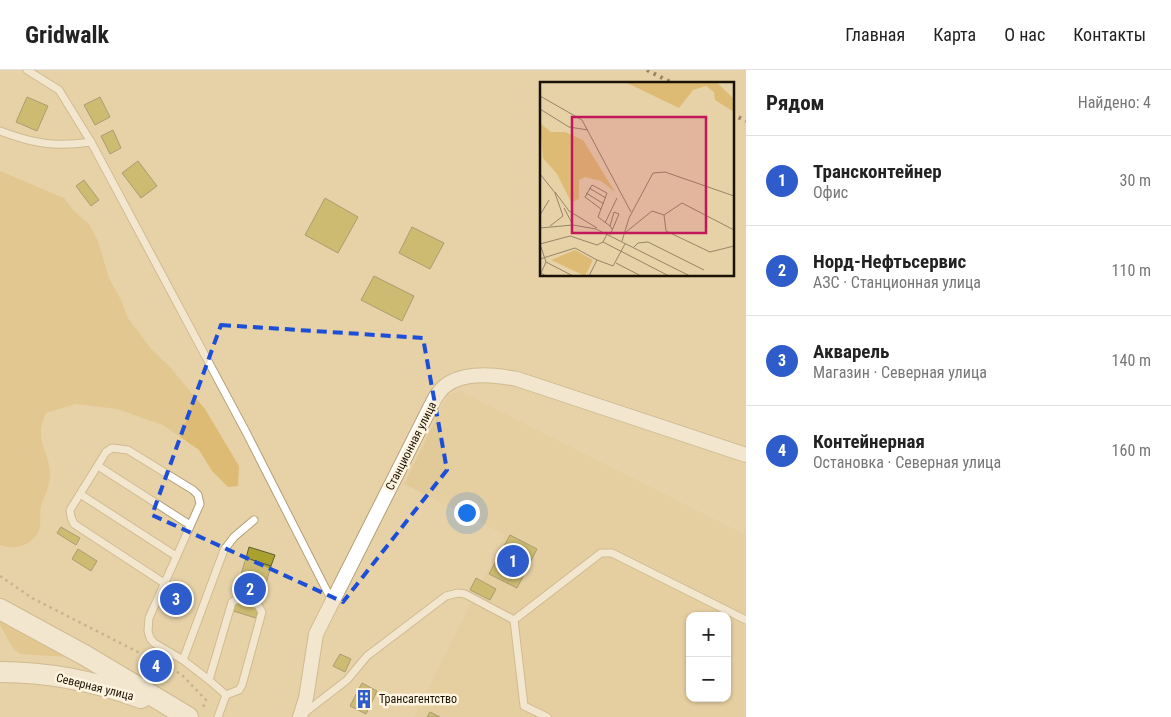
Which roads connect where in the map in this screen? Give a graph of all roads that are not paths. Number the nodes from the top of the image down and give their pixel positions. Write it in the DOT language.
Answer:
graph roads {
  1 [pos="27,70"];
  2 [pos="0,131"];
  3 [pos="92,142"];
  4 [pos="746,455"];
  5 [pos="98,466"];
  6 [pos="80,494"];
  7 [pos="254,520"];
  8 [pos="190,525"];
  9 [pos="176,556"];
  10 [pos="164,583"];
  11 [pos="332,601"];
  12 [pos="0,609"];
  13 [pos="514,620"];
  14 [pos="746,620"];
  15 [pos="183,660"];
  16 [pos="3,667"];
  17 [pos="210,680"];
  18 [pos="226,695"];
  19 [pos="301,716"];
  20 [pos="187,717"];
  21 [pos="218,717"];
  22 [pos="547,717"];
  1 -- 3 [label="lane"];
  2 -- 3 [label="lane"];
  3 -- 11 [label="lane"];
  4 -- 11 [label="street, Станционная улица"];
  5 -- 6 [label="lane"];
  5 -- 8 [label="lane"];
  5 -- 8 [label="lane"];
  6 -- 9 [label="lane"];
  6 -- 10 [label="lane"];
  7 -- 15 [label="lane"];
  8 -- 9 [label="lane"];
  9 -- 10 [label="lane"];
  10 -- 15 [label="lane"];
  11 -- 19 [label="street, Станционная улица"];
  12 -- 20 [label="street"];
  13 -- 14 [label="lane"];
  13 -- 19 [label="lane"];
  13 -- 22 [label="lane"];
  15 -- 17 [label="lane"];
  16 -- 20 [label="street, Северная улица"];
  17 -- 18 [label="lane"];
  17 -- 18 [label="lane"];
  18 -- 21 [label="lane"];
}
